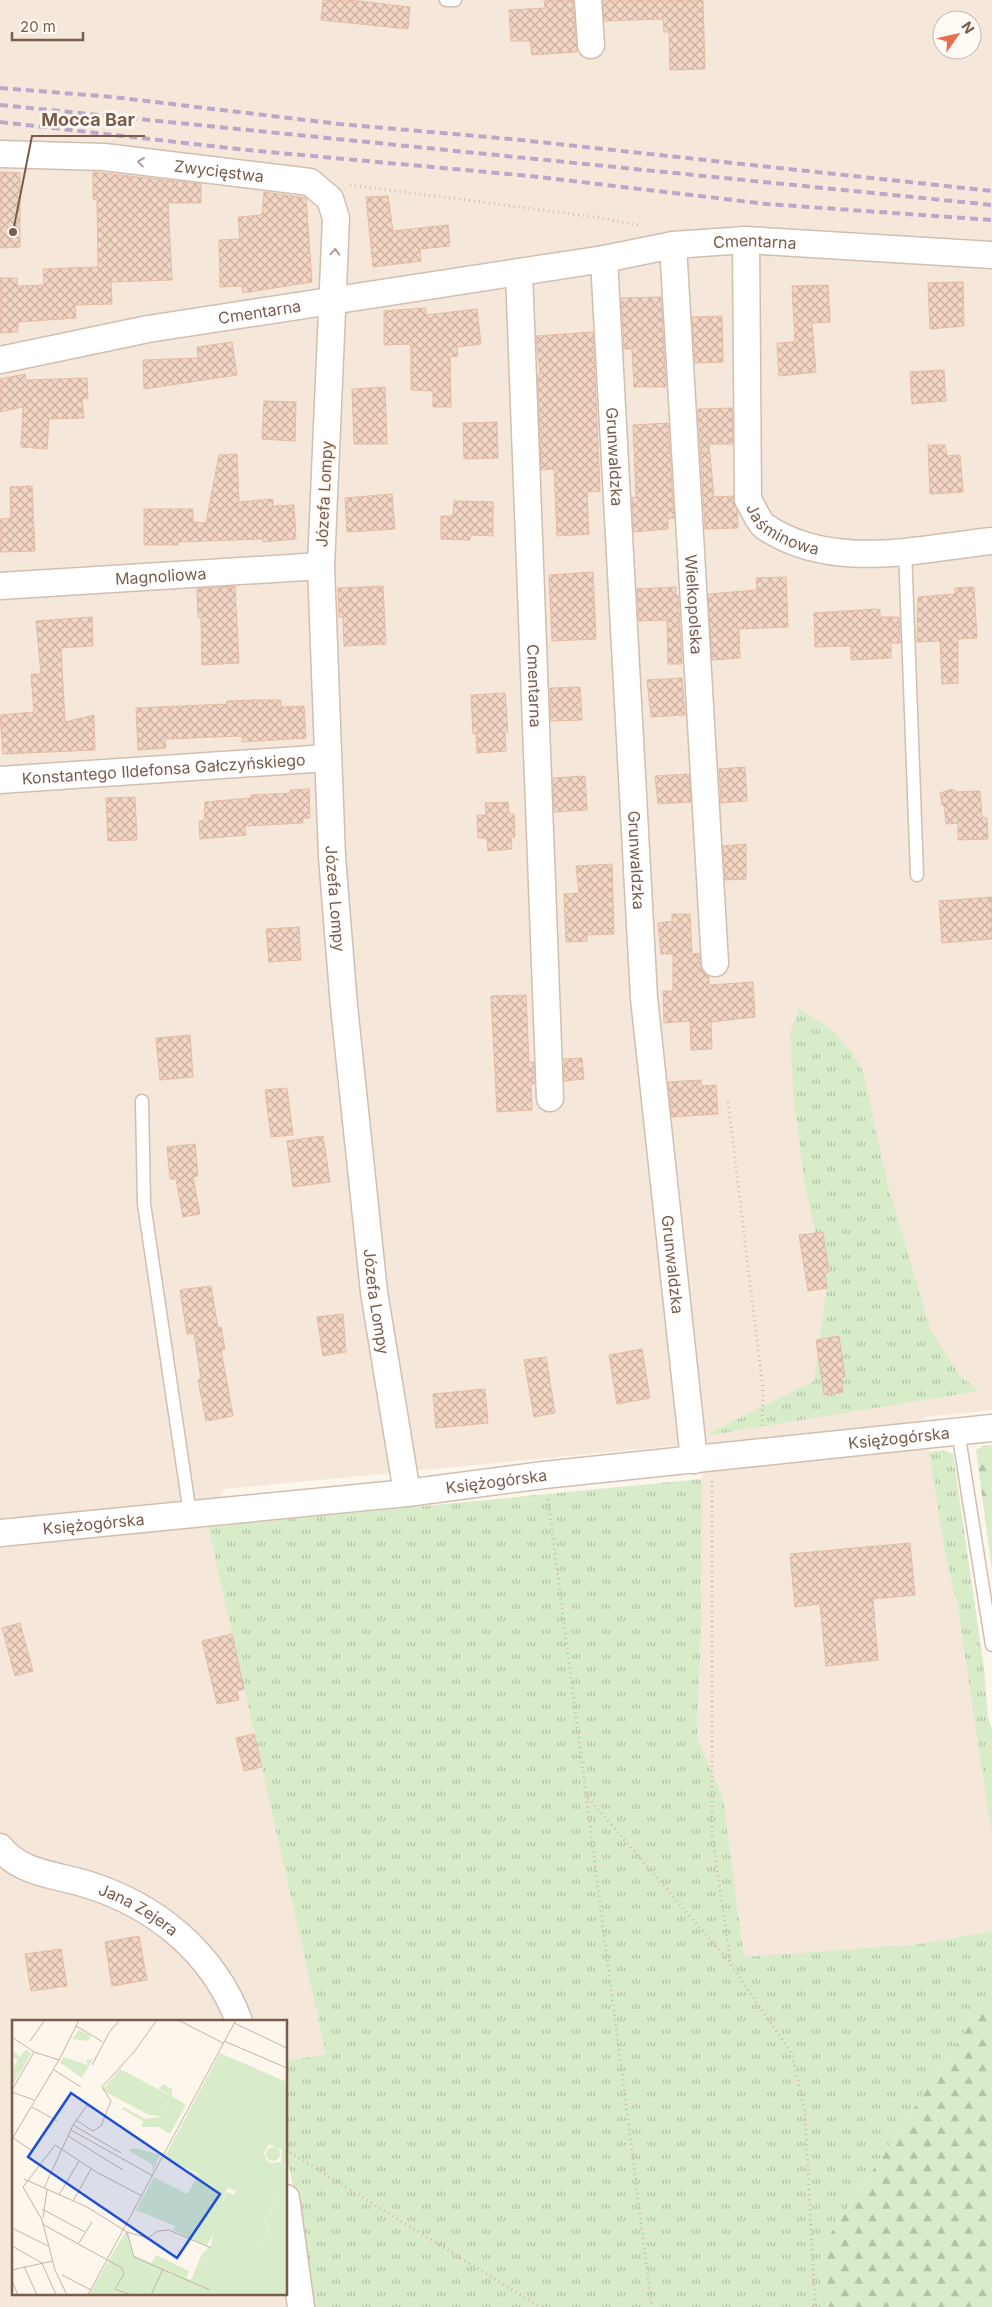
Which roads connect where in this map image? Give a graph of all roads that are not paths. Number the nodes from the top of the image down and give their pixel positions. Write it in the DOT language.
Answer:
graph roads {
  1 [pos="446,0"];
  2 [pos="455,0"];
  3 [pos="588,0"];
  4 [pos="591,45"];
  5 [pos="0,154"];
  6 [pos="746,240"];
  7 [pos="673,244"];
  8 [pos="604,259"];
  9 [pos="986,259"];
  10 [pos="520,272"];
  11 [pos="334,301"];
  12 [pos="0,360"];
  13 [pos="992,540"];
  14 [pos="905,550"];
  15 [pos="321,566"];
  16 [pos="0,586"];
  17 [pos="327,758"];
  18 [pos="0,780"];
  19 [pos="917,875"];
  20 [pos="715,963"];
  21 [pos="550,1098"];
  22 [pos="142,1102"];
  23 [pos="992,1428"];
  24 [pos="958,1431"];
  25 [pos="703,1459"];
  26 [pos="408,1493"];
  27 [pos="190,1514"];
  28 [pos="0,1533"];
  29 [pos="992,1645"];
  30 [pos="0,1847"];
  31 [pos="239,2020"];
  32 [pos="288,2213"];
  33 [pos="301,2307"];
  1 -- 2 [label="lane"];
  3 -- 4 [label="street"];
  11 -- 5 [label="street, Zwycięstwa, one-way"];
  6 -- 7 [label="street, Cmentarna"];
  6 -- 9 [label="street, Cmentarna"];
  6 -- 14 [label="street, Jaśminowa"];
  7 -- 8 [label="street, Cmentarna"];
  7 -- 20 [label="street, Wielkopolska"];
  8 -- 10 [label="street, Cmentarna"];
  8 -- 25 [label="street, Grunwaldzka"];
  10 -- 11 [label="street, Cmentarna"];
  10 -- 21 [label="street, Cmentarna"];
  11 -- 12 [label="street, Cmentarna"];
  11 -- 15 [label="street, Józefa Lompy"];
  13 -- 14 [label="street, Jaśminowa"];
  14 -- 19 [label="lane"];
  15 -- 16 [label="street, Magnoliowa"];
  15 -- 17 [label="street, Józefa Lompy"];
  17 -- 18 [label="street, Konstantego Ildefonsa Gałczyńskiego"];
  17 -- 26 [label="street, Józefa Lompy"];
  22 -- 27 [label="lane"];
  23 -- 24 [label="street, Księżogórska"];
  24 -- 25 [label="street, Księżogórska"];
  24 -- 29 [label="lane"];
  25 -- 26 [label="street, Księżogórska"];
  26 -- 27 [label="street, Księżogórska"];
  27 -- 28 [label="street, Księżogórska"];
  30 -- 31 [label="street, Jana Zejera"];
  32 -- 33 [label="street"];
}
